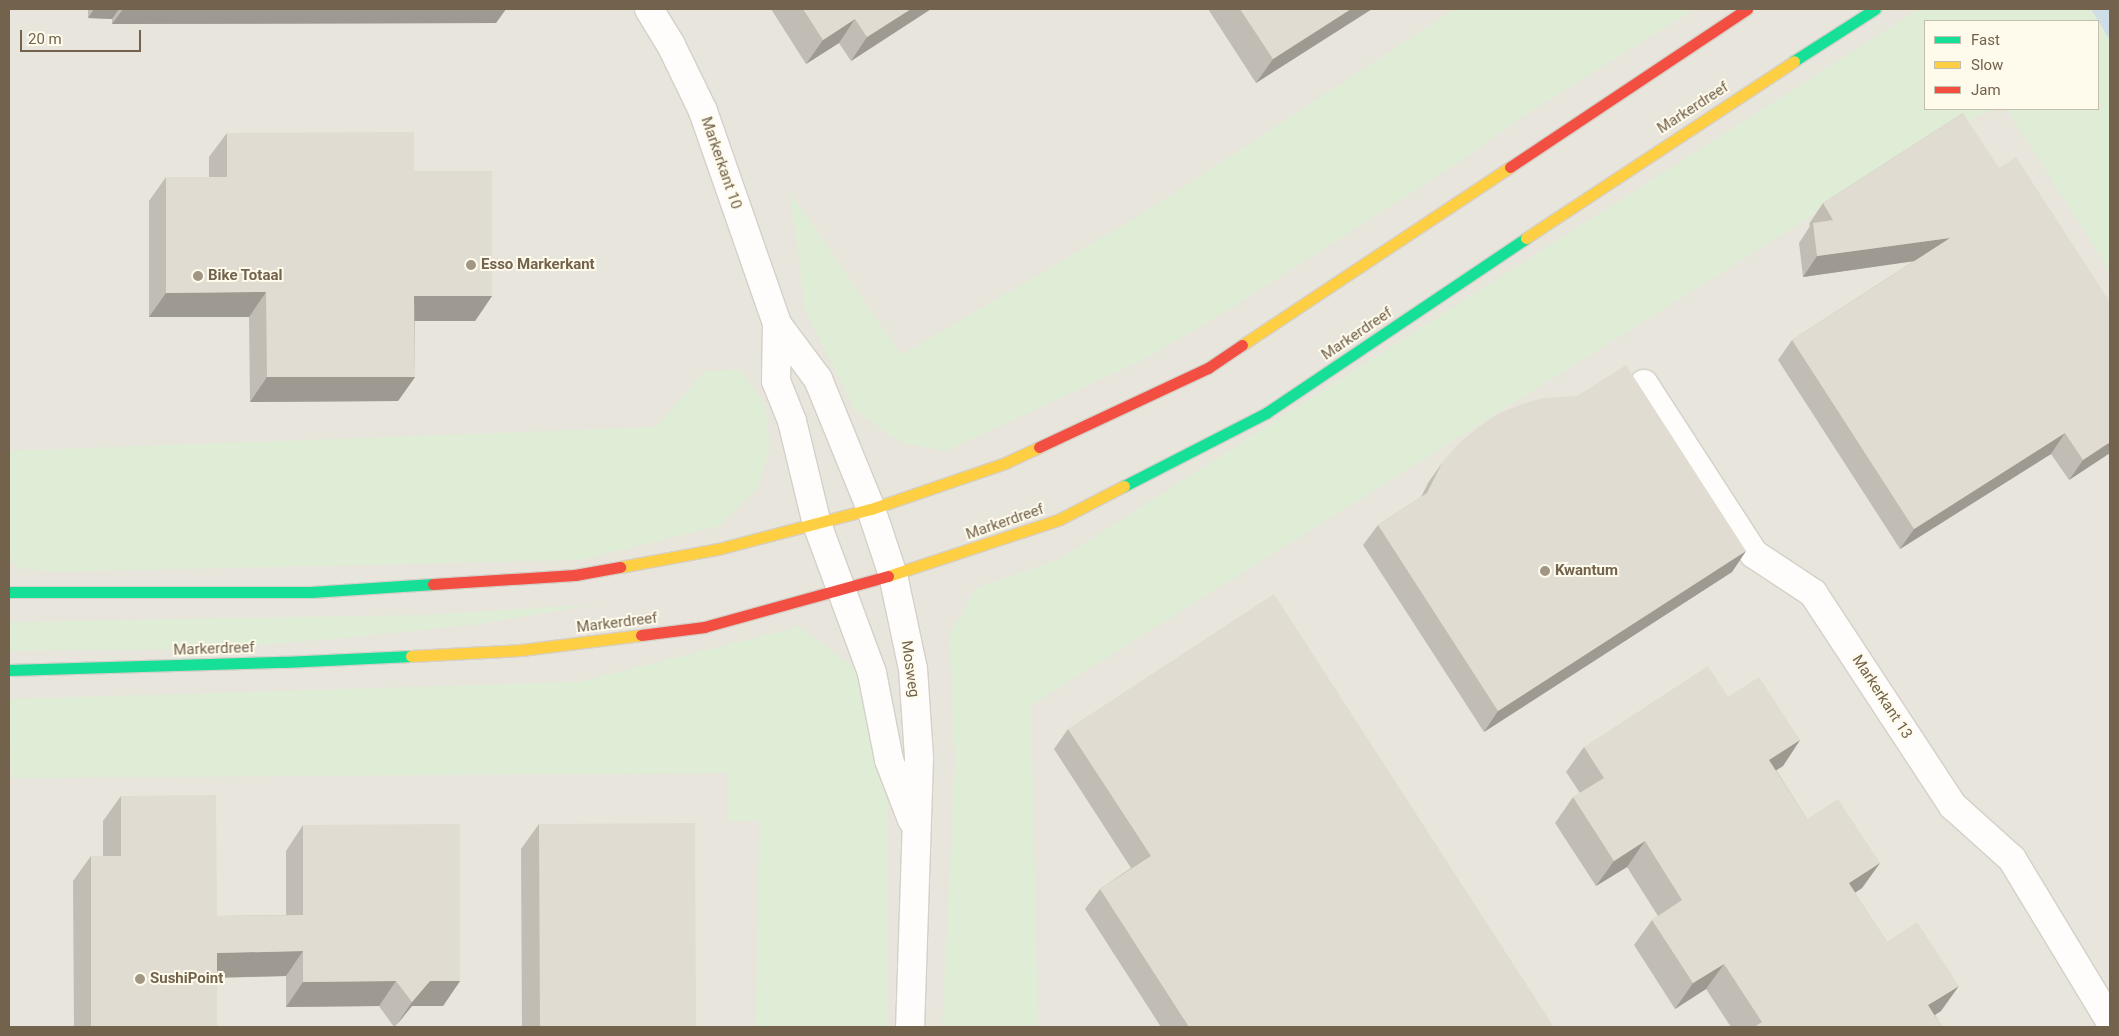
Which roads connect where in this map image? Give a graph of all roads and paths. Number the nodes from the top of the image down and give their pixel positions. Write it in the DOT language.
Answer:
graph roads {
  1 [pos="649,9"];
  2 [pos="1747,9"];
  3 [pos="1875,9"];
  4 [pos="777,324"];
  5 [pos="1644,384"];
  6 [pos="871,509"];
  7 [pos="817,524"];
  8 [pos="893,575"];
  9 [pos="841,591"];
  10 [pos="9,592"];
  11 [pos="9,670"];
  12 [pos="917,833"];
  13 [pos="2110,1021"];
  14 [pos="910,1027"];
  1 -- 4 [label="street, Markerkant 10"];
  2 -- 6 [label="main road"];
  3 -- 8 [label="main road, Markerdreef"];
  4 -- 6 [label="street, Markerkant 10"];
  4 -- 7 [label="street, Markerkant 10"];
  5 -- 13 [label="street, Markerkant 13"];
  6 -- 7 [label="main road"];
  6 -- 8 [label="street, Mosweg"];
  7 -- 9 [label="street, Mosweg"];
  7 -- 10 [label="main road"];
  8 -- 9 [label="main road, Markerdreef"];
  8 -- 12 [label="street, Mosweg"];
  9 -- 11 [label="main road, Markerdreef"];
  9 -- 12 [label="street, Mosweg"];
  12 -- 14 [label="street, Mosweg"];
}
